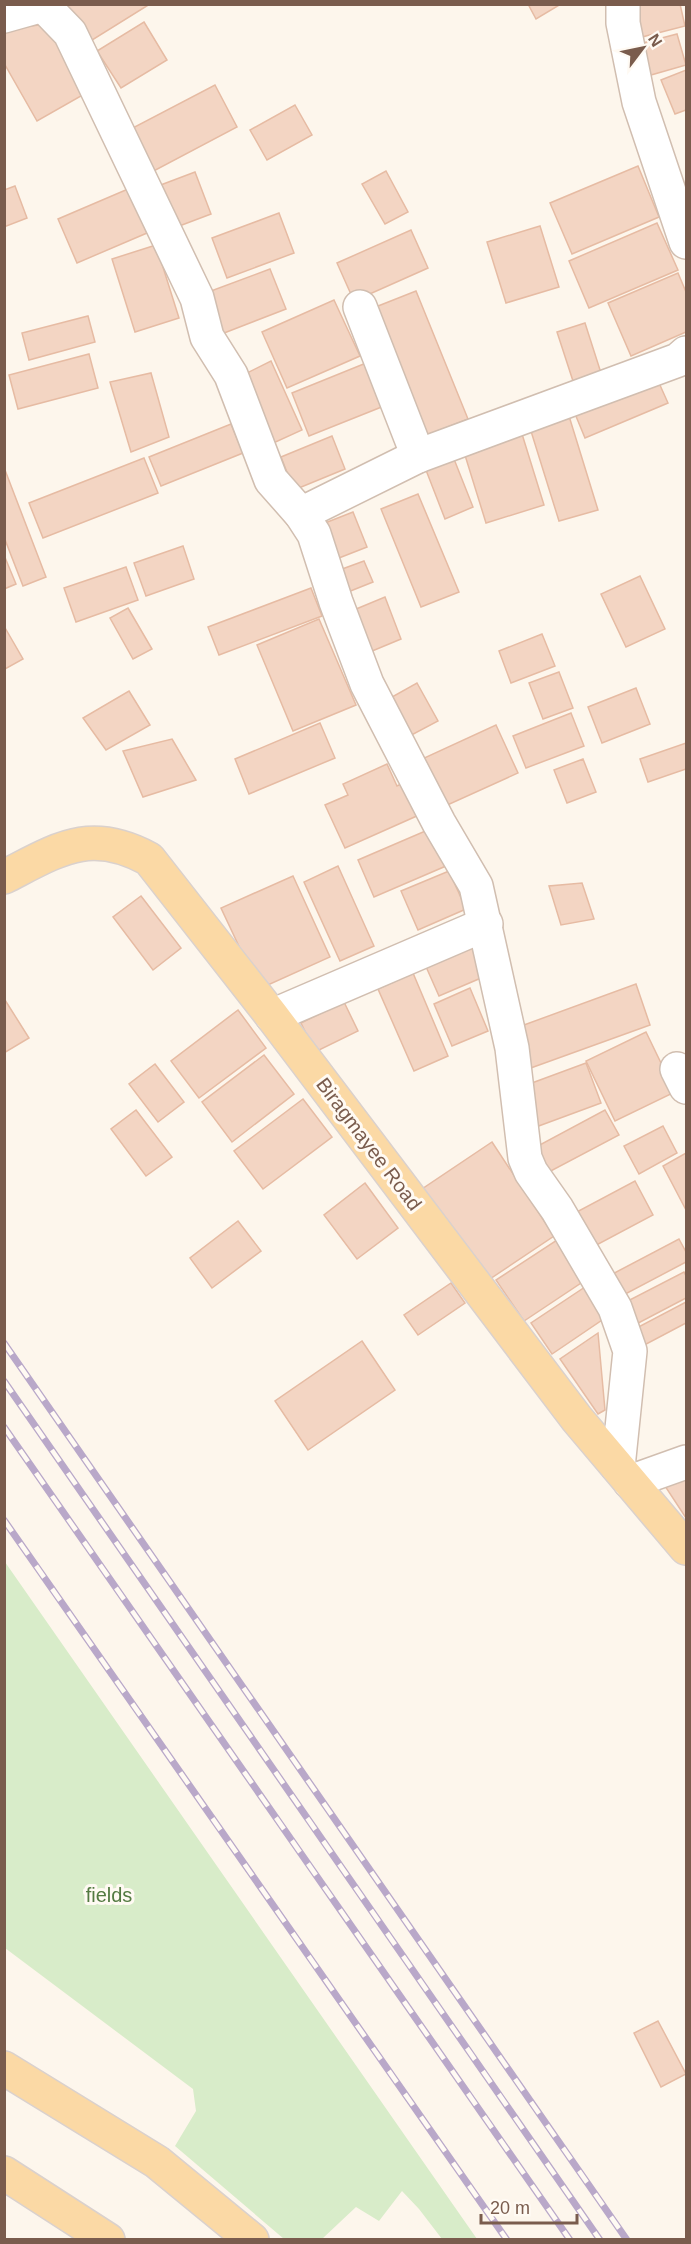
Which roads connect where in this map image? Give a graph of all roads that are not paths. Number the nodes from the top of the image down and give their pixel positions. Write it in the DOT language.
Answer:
graph roads {
  1 [pos="623,4"];
  2 [pos="4,16"];
  3 [pos="687,242"];
  4 [pos="360,307"];
  5 [pos="687,353"];
  6 [pos="418,456"];
  7 [pos="301,514"];
  8 [pos="4,877"];
  9 [pos="486,924"];
  10 [pos="272,1016"];
  11 [pos="687,1462"];
  12 [pos="624,1474"];
  13 [pos="687,1548"];
  14 [pos="4,2068"];
  15 [pos="4,2173"];
  16 [pos="108,2240"];
  17 [pos="252,2240"];
  1 -- 3 [label="street"];
  2 -- 7 [label="street"];
  4 -- 6 [label="street"];
  5 -- 6 [label="street"];
  6 -- 7 [label="street"];
  7 -- 9 [label="street"];
  8 -- 10 [label="main road, Biragmayee Road"];
  9 -- 10 [label="street"];
  9 -- 12 [label="street"];
  10 -- 12 [label="main road, Biragmayee Road"];
  11 -- 12 [label="street"];
  12 -- 13 [label="main road, Biragmayee Road"];
  14 -- 17 [label="main road"];
  15 -- 16 [label="main road"];
}
